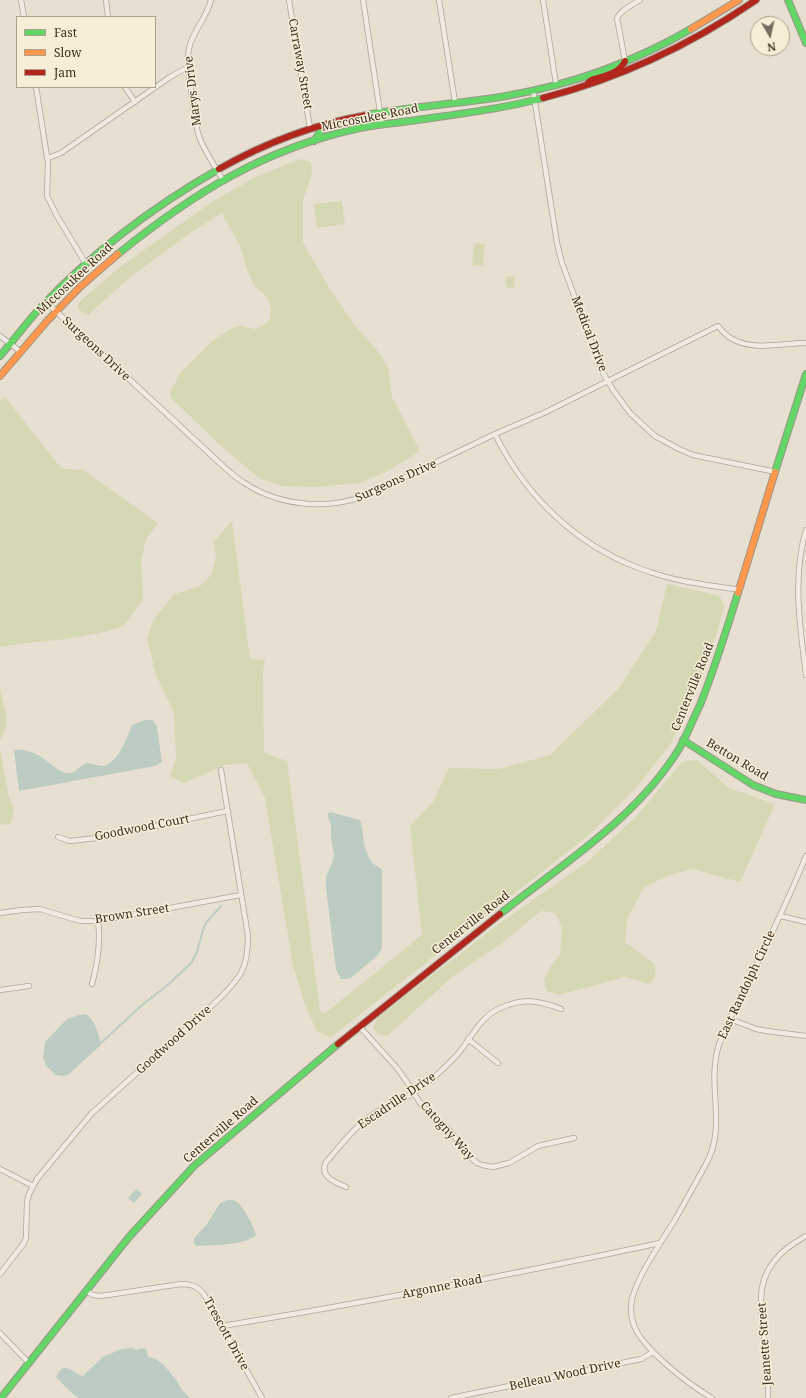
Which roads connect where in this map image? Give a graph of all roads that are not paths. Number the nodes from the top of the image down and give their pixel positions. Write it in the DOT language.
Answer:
graph roads {
  1 [pos="21,0"];
  2 [pos="106,0"];
  3 [pos="211,0"];
  4 [pos="289,0"];
  5 [pos="362,0"];
  6 [pos="440,0"];
  7 [pos="543,0"];
  8 [pos="640,0"];
  9 [pos="739,0"];
  10 [pos="756,0"];
  11 [pos="788,0"];
  12 [pos="24,16"];
  13 [pos="108,16"];
  14 [pos="806,43"];
  15 [pos="625,61"];
  16 [pos="188,67"];
  17 [pos="556,84"];
  18 [pos="584,86"];
  19 [pos="36,88"];
  20 [pos="126,88"];
  21 [pos="155,88"];
  22 [pos="156,88"];
  23 [pos="533,90"];
  24 [pos="535,100"];
  25 [pos="135,102"];
  26 [pos="455,102"];
  27 [pos="413,108"];
  28 [pos="380,113"];
  29 [pos="415,120"];
  30 [pos="335,121"];
  31 [pos="382,125"];
  32 [pos="310,128"];
  33 [pos="314,141"];
  34 [pos="48,158"];
  35 [pos="217,169"];
  36 [pos="223,180"];
  37 [pos="86,264"];
  38 [pos="46,302"];
  39 [pos="55,311"];
  40 [pos="0,336"];
  41 [pos="11,343"];
  42 [pos="806,343"];
  43 [pos="21,352"];
  44 [pos="0,356"];
  45 [pos="806,374"];
  46 [pos="0,376"];
  47 [pos="608,381"];
  48 [pos="495,434"];
  49 [pos="776,472"];
  50 [pos="806,530"];
  51 [pos="739,590"];
  52 [pos="806,675"];
  53 [pos="683,740"];
  54 [pos="220,770"];
  55 [pos="806,800"];
  56 [pos="227,811"];
  57 [pos="58,837"];
  58 [pos="806,856"];
  59 [pos="241,895"];
  60 [pos="0,913"];
  61 [pos="780,916"];
  62 [pos="98,921"];
  63 [pos="806,922"];
  64 [pos="92,984"];
  65 [pos="29,986"];
  66 [pos="0,990"];
  67 [pos="561,1009"];
  68 [pos="730,1019"];
  69 [pos="360,1026"];
  70 [pos="806,1036"];
  71 [pos="468,1039"];
  72 [pos="498,1063"];
  73 [pos="414,1092"];
  74 [pos="574,1138"];
  75 [pos="0,1169"];
  76 [pos="33,1186"];
  77 [pos="346,1187"];
  78 [pos="806,1236"];
  79 [pos="660,1243"];
  80 [pos="0,1274"];
  81 [pos="86,1291"];
  82 [pos="222,1326"];
  83 [pos="0,1333"];
  84 [pos="653,1352"];
  85 [pos="29,1363"];
  86 [pos="1,1398"];
  87 [pos="262,1398"];
  88 [pos="451,1398"];
  89 [pos="712,1398"];
  90 [pos="768,1398"];
  1 -- 12 [label="street"];
  2 -- 13 [label="street"];
  3 -- 16 [label="street, Marys Drive"];
  4 -- 32 [label="street, Carraway Street"];
  5 -- 28 [label="street"];
  6 -- 26 [label="street"];
  7 -- 17 [label="street"];
  8 -- 15 [label="street"];
  9 -- 15 [label="street, Miccosukee Road"];
  10 -- 18 [label="street, Miccosukee Road"];
  11 -- 14 [label="street"];
  15 -- 17 [label="street, Miccosukee Road"];
  15 -- 18 [label="street"];
  16 -- 22 [label="street"];
  16 -- 35 [label="street, Marys Drive"];
  17 -- 23 [label="street, Miccosukee Road"];
  18 -- 24 [label="street, Miccosukee Road"];
  19 -- 34 [label="street"];
  20 -- 25 [label="street"];
  21 -- 25 [label="street"];
  23 -- 24 [label="street, Medical Drive"];
  23 -- 26 [label="street, Miccosukee Road"];
  24 -- 29 [label="street, Miccosukee Road"];
  24 -- 47 [label="street, Medical Drive"];
  25 -- 34 [label="street"];
  26 -- 27 [label="street, Miccosukee Road"];
  27 -- 28 [label="street, Miccosukee Road"];
  27 -- 29 [label="street"];
  28 -- 30 [label="street, Miccosukee Road"];
  28 -- 31 [label="street"];
  29 -- 31 [label="street, Miccosukee Road"];
  30 -- 32 [label="street, Miccosukee Road"];
  30 -- 33 [label="street"];
  31 -- 33 [label="street, Miccosukee Road"];
  32 -- 35 [label="street, Miccosukee Road"];
  33 -- 36 [label="street, Miccosukee Road"];
  34 -- 37 [label="street"];
  35 -- 36 [label="street, Marys Drive"];
  35 -- 37 [label="street, Miccosukee Road"];
  36 -- 39 [label="street, Miccosukee Road"];
  37 -- 38 [label="street, Miccosukee Road"];
  38 -- 39 [label="street, Surgeons Drive"];
  38 -- 41 [label="street, Miccosukee Road"];
  39 -- 43 [label="street, Miccosukee Road"];
  39 -- 48 [label="street, Surgeons Drive"];
  40 -- 41 [label="street"];
  41 -- 43 [label="street"];
  41 -- 44 [label="street, Miccosukee Road"];
  42 -- 47 [label="street, Surgeons Drive"];
  43 -- 46 [label="street, Miccosukee Road"];
  45 -- 49 [label="street, Centerville Road"];
  47 -- 48 [label="street, Surgeons Drive"];
  47 -- 49 [label="street, Medical Drive"];
  48 -- 51 [label="street"];
  49 -- 51 [label="street, Centerville Road"];
  50 -- 52 [label="street"];
  51 -- 53 [label="street, Centerville Road"];
  53 -- 55 [label="street, Betton Road"];
  53 -- 69 [label="street, Centerville Road"];
  54 -- 56 [label="street, Goodwood Drive"];
  56 -- 57 [label="street, Goodwood Court"];
  56 -- 59 [label="street, Goodwood Drive"];
  58 -- 61 [label="street, East Randolph Circle"];
  59 -- 62 [label="street, Brown Street"];
  59 -- 76 [label="street, Goodwood Drive"];
  60 -- 62 [label="street, Brown Street"];
  61 -- 63 [label="street"];
  61 -- 68 [label="street, East Randolph Circle"];
  62 -- 64 [label="street"];
  65 -- 66 [label="street"];
  67 -- 71 [label="street, Escadrille Drive"];
  68 -- 70 [label="street"];
  68 -- 79 [label="street, East Randolph Circle"];
  69 -- 73 [label="street, Catogny Way"];
  69 -- 81 [label="street, Centerville Road"];
  71 -- 72 [label="street"];
  71 -- 73 [label="street, Escadrille Drive"];
  73 -- 74 [label="street, Catogny Way"];
  73 -- 77 [label="street, Escadrille Drive"];
  75 -- 76 [label="street"];
  76 -- 80 [label="street, Goodwood Drive"];
  78 -- 90 [label="street, Jeanette Street"];
  79 -- 82 [label="street, Argonne Road"];
  79 -- 84 [label="street, East Randolph Circle"];
  81 -- 82 [label="street, Trescott Drive"];
  81 -- 85 [label="street, Centerville Road"];
  82 -- 87 [label="street, Trescott Drive"];
  83 -- 85 [label="street"];
  84 -- 88 [label="street, Belleau Wood Drive"];
  84 -- 89 [label="street"];
  85 -- 86 [label="street, Centerville Road"];
}
